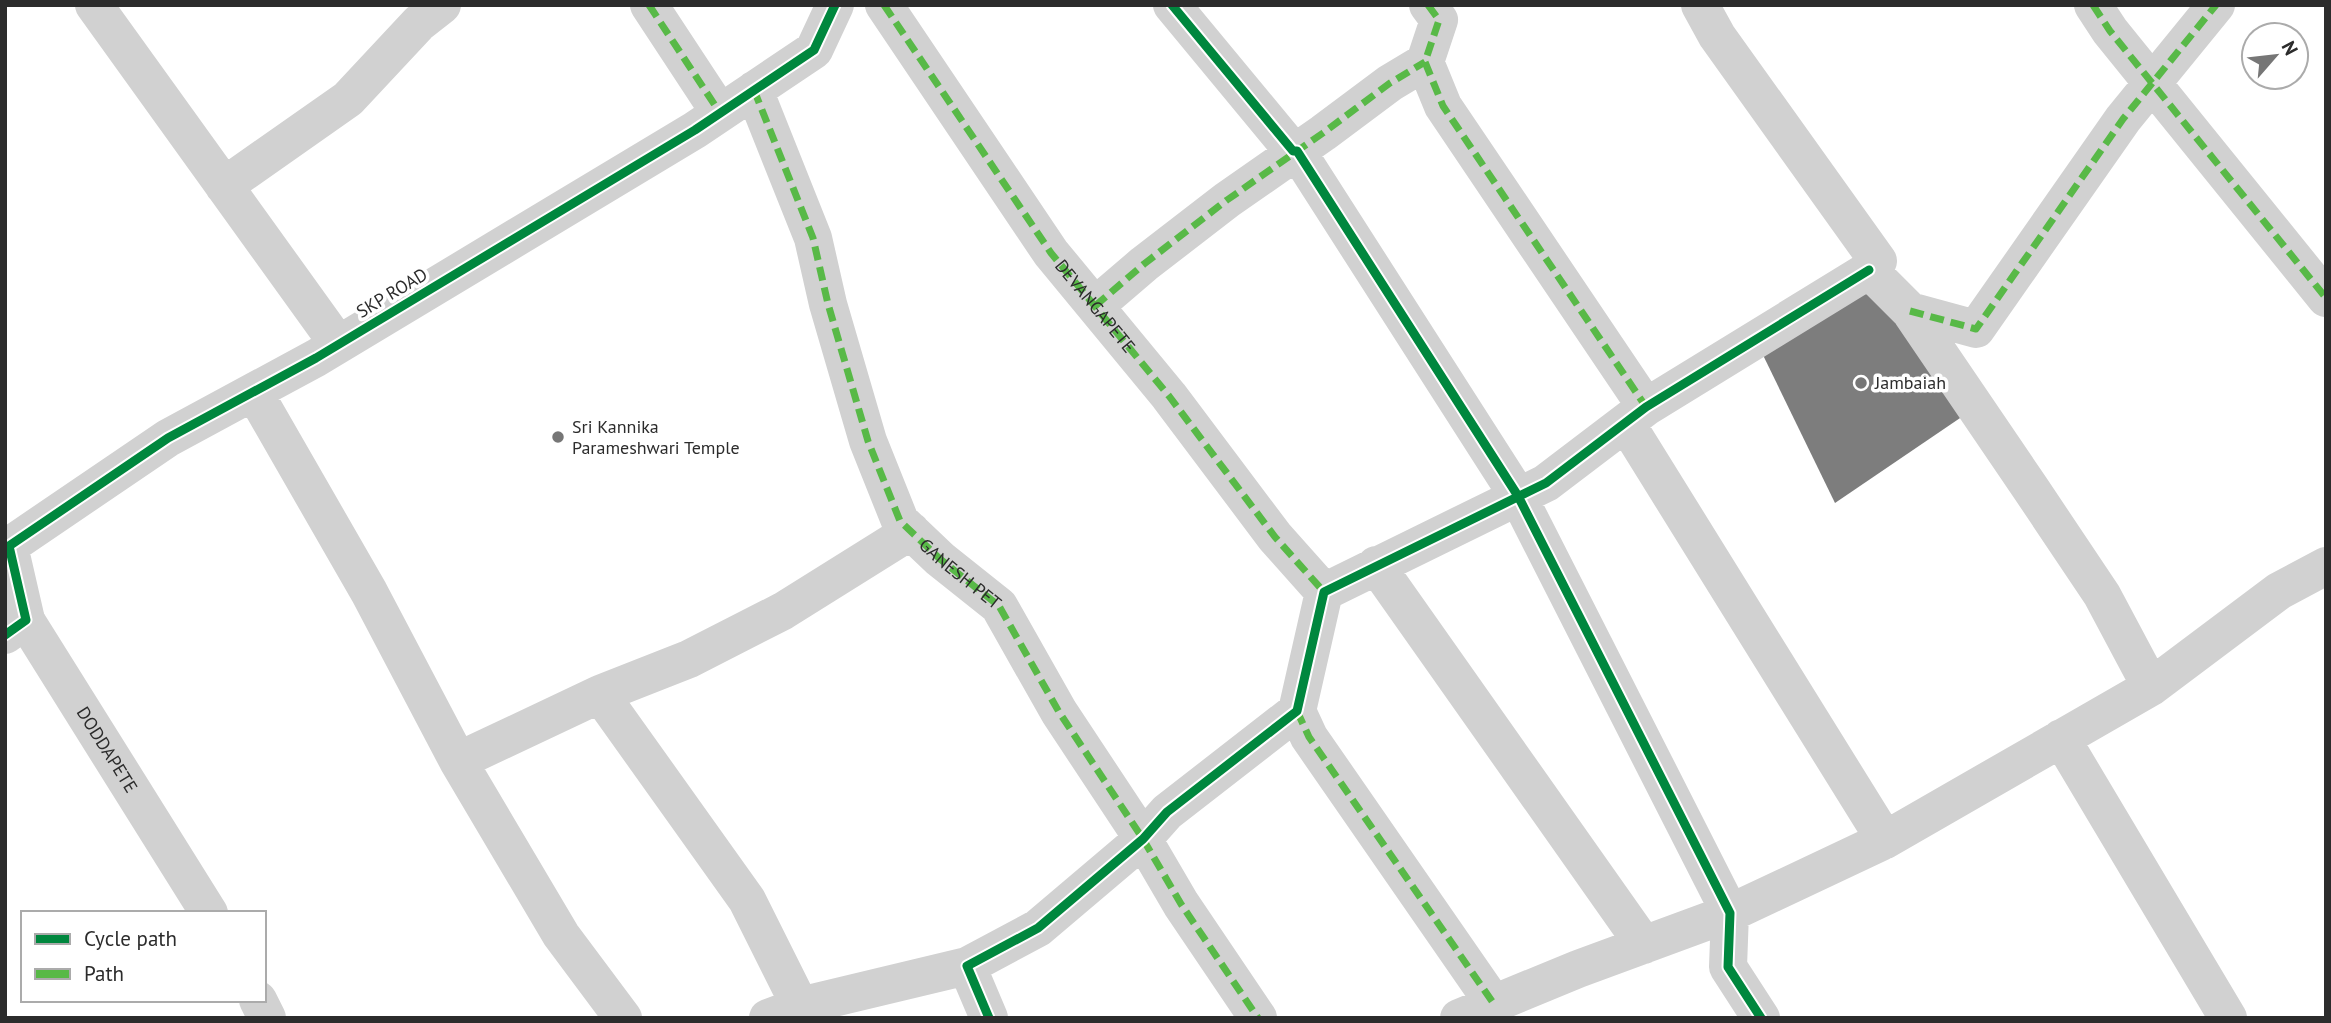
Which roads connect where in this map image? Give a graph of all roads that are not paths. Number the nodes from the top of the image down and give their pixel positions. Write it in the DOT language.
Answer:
graph roads {
  1 [pos="94,5"];
  2 [pos="442,5"];
  3 [pos="649,5"];
  4 [pos="835,5"];
  5 [pos="884,5"];
  6 [pos="1172,5"];
  7 [pos="1429,5"];
  8 [pos="1700,5"];
  9 [pos="2093,5"];
  10 [pos="2216,5"];
  11 [pos="1426,62"];
  12 [pos="2152,83"];
  13 [pos="754,90"];
  14 [pos="720,113"];
  15 [pos="1297,151"];
  16 [pos="224,186"];
  17 [pos="1869,270"];
  18 [pos="2326,298"];
  19 [pos="1095,306"];
  20 [pos="1910,311"];
  21 [pos="338,344"];
  22 [pos="254,392"];
  23 [pos="1636,415"];
  24 [pos="1518,496"];
  25 [pos="911,531"];
  26 [pos="1376,565"];
  27 [pos="2326,566"];
  28 [pos="5,587"];
  29 [pos="1324,592"];
  30 [pos="16,627"];
  31 [pos="2151,687"];
  32 [pos="600,694"];
  33 [pos="1297,711"];
  34 [pos="2061,738"];
  35 [pos="458,761"];
  36 [pos="1143,839"];
  37 [pos="1885,840"];
  38 [pos="208,911"];
  39 [pos="1730,913"];
  40 [pos="1644,945"];
  41 [pos="967,966"];
  42 [pos="259,1002"];
  43 [pos="1505,1008"];
  44 [pos="784,1012"];
  45 [pos="267,1018"];
  46 [pos="623,1018"];
  47 [pos="989,1018"];
  48 [pos="1258,1018"];
  49 [pos="1761,1018"];
  50 [pos="2228,1018"];
  1 -- 16 [label="street"];
  2 -- 16 [label="street"];
  3 -- 14 [label="street"];
  4 -- 13 [label="street, SKP ROAD"];
  5 -- 19 [label="street, DEVANGAPETE"];
  6 -- 15 [label="street"];
  7 -- 11 [label="street"];
  8 -- 17 [label="street"];
  9 -- 12 [label="street"];
  10 -- 12 [label="street"];
  11 -- 15 [label="street"];
  11 -- 23 [label="street"];
  12 -- 18 [label="street"];
  12 -- 20 [label="street"];
  13 -- 14 [label="street, SKP ROAD"];
  13 -- 25 [label="street, GANESH PET"];
  14 -- 21 [label="street, SKP ROAD"];
  15 -- 19 [label="street"];
  15 -- 24 [label="street"];
  16 -- 21 [label="street"];
  17 -- 20 [label="street"];
  17 -- 23 [label="street"];
  19 -- 29 [label="street, DEVANGAPETE"];
  20 -- 31 [label="street"];
  21 -- 22 [label="street, SKP ROAD"];
  22 -- 30 [label="street, SKP ROAD"];
  22 -- 35 [label="street"];
  23 -- 24 [label="street"];
  23 -- 37 [label="street"];
  24 -- 26 [label="street"];
  24 -- 39 [label="street"];
  25 -- 32 [label="street"];
  25 -- 36 [label="street, GANESH PET"];
  26 -- 29 [label="street"];
  26 -- 40 [label="street"];
  27 -- 31 [label="street"];
  28 -- 30 [label="street, DODDAPETE"];
  29 -- 33 [label="street"];
  30 -- 38 [label="street, DODDAPETE"];
  31 -- 34 [label="street"];
  32 -- 35 [label="street"];
  32 -- 44 [label="street"];
  33 -- 36 [label="street"];
  33 -- 43 [label="street"];
  34 -- 37 [label="street"];
  34 -- 50 [label="street"];
  35 -- 46 [label="street"];
  36 -- 41 [label="street"];
  36 -- 48 [label="street, GANESH PET"];
  37 -- 39 [label="street"];
  39 -- 40 [label="street"];
  39 -- 49 [label="street"];
  40 -- 43 [label="street"];
  41 -- 44 [label="street"];
  41 -- 47 [label="street"];
  42 -- 45 [label="street"];
}
